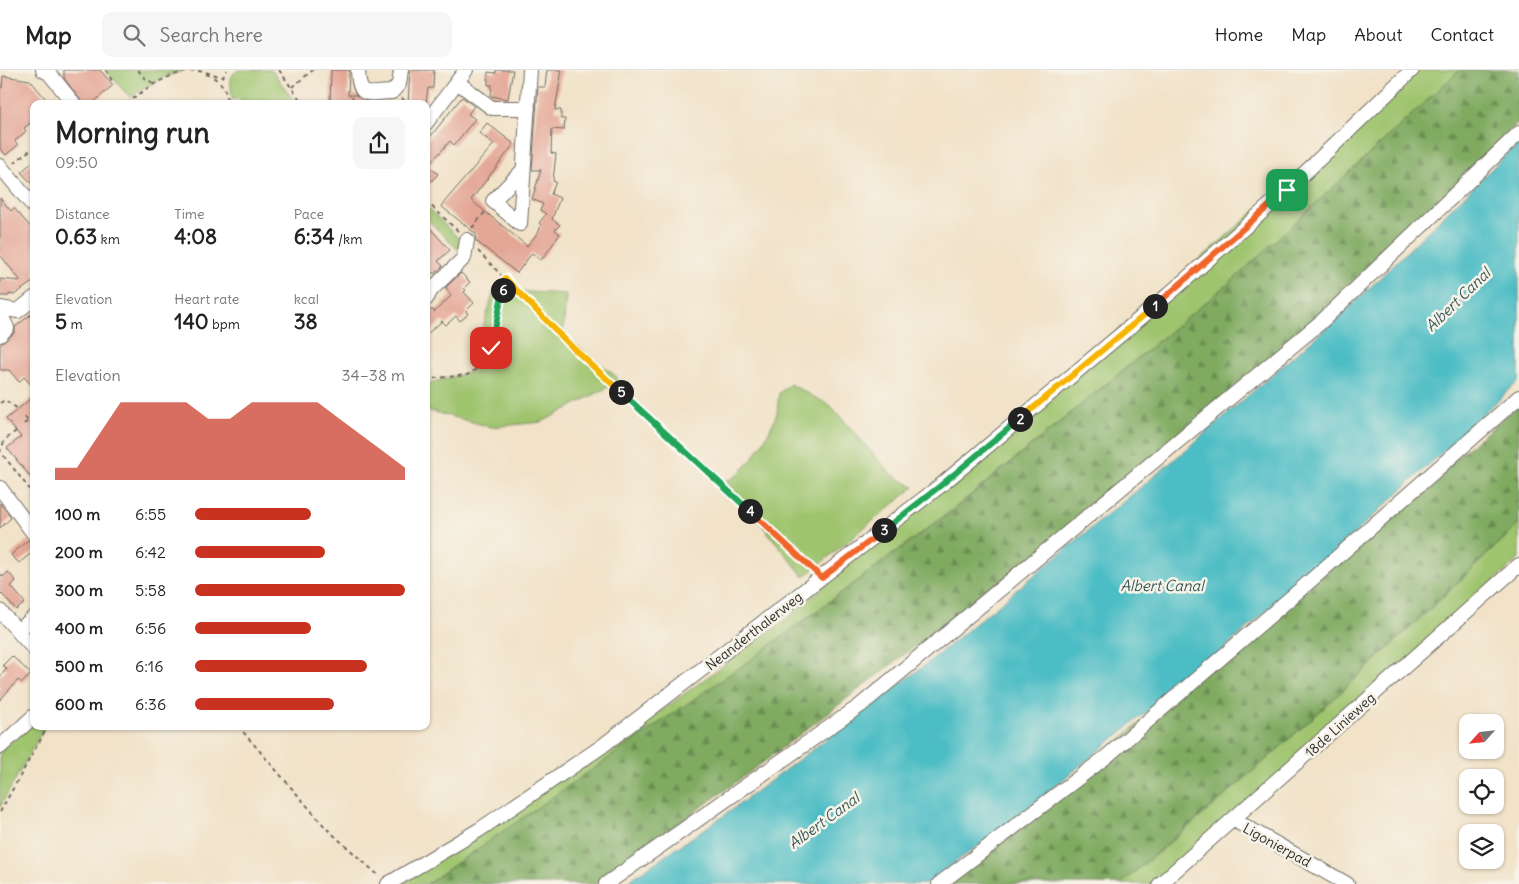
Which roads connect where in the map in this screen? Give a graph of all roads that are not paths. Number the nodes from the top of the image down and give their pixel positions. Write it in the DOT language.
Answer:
graph roads {
  1 [pos="43,70"];
  2 [pos="358,70"];
  3 [pos="401,70"];
  4 [pos="466,70"];
  5 [pos="530,70"];
  6 [pos="1412,70"];
  7 [pos="458,82"];
  8 [pos="71,100"];
  9 [pos="528,108"];
  10 [pos="430,118"];
  11 [pos="1519,133"];
  12 [pos="2,168"];
  13 [pos="523,170"];
  14 [pos="30,202"];
  15 [pos="469,235"];
  16 [pos="430,289"];
  17 [pos="30,301"];
  18 [pos="2,308"];
  19 [pos="0,335"];
  20 [pos="1519,397"];
  21 [pos="0,488"];
  22 [pos="30,529"];
  23 [pos="1519,565"];
  24 [pos="0,611"];
  25 [pos="30,620"];
  26 [pos="18,631"];
  27 [pos="30,644"];
  28 [pos="30,720"];
  29 [pos="0,747"];
  30 [pos="1234,820"];
  31 [pos="384,881"];
  32 [pos="606,884"];
  33 [pos="939,884"];
  34 [pos="1160,884"];
  35 [pos="1347,884"];
  1 -- 8 [label="street"];
  2 -- 3 [label="street"];
  4 -- 7 [label="street"];
  5 -- 9 [label="street"];
  6 -- 31 [label="street, Neanderthalerweg"];
  7 -- 9 [label="street"];
  7 -- 10 [label="street"];
  9 -- 13 [label="street"];
  11 -- 32 [label="street"];
  12 -- 14 [label="street"];
  13 -- 13 [label="street"];
  15 -- 16 [label="street"];
  17 -- 18 [label="street"];
  18 -- 19 [label="street"];
  20 -- 33 [label="street"];
  21 -- 22 [label="street"];
  23 -- 30 [label="street, 18de Linieweg"];
  24 -- 26 [label="street"];
  25 -- 26 [label="street"];
  26 -- 27 [label="street"];
  28 -- 29 [label="street"];
  30 -- 34 [label="street, 18de Linieweg"];
  30 -- 35 [label="street, Ligonierpad"];
}
